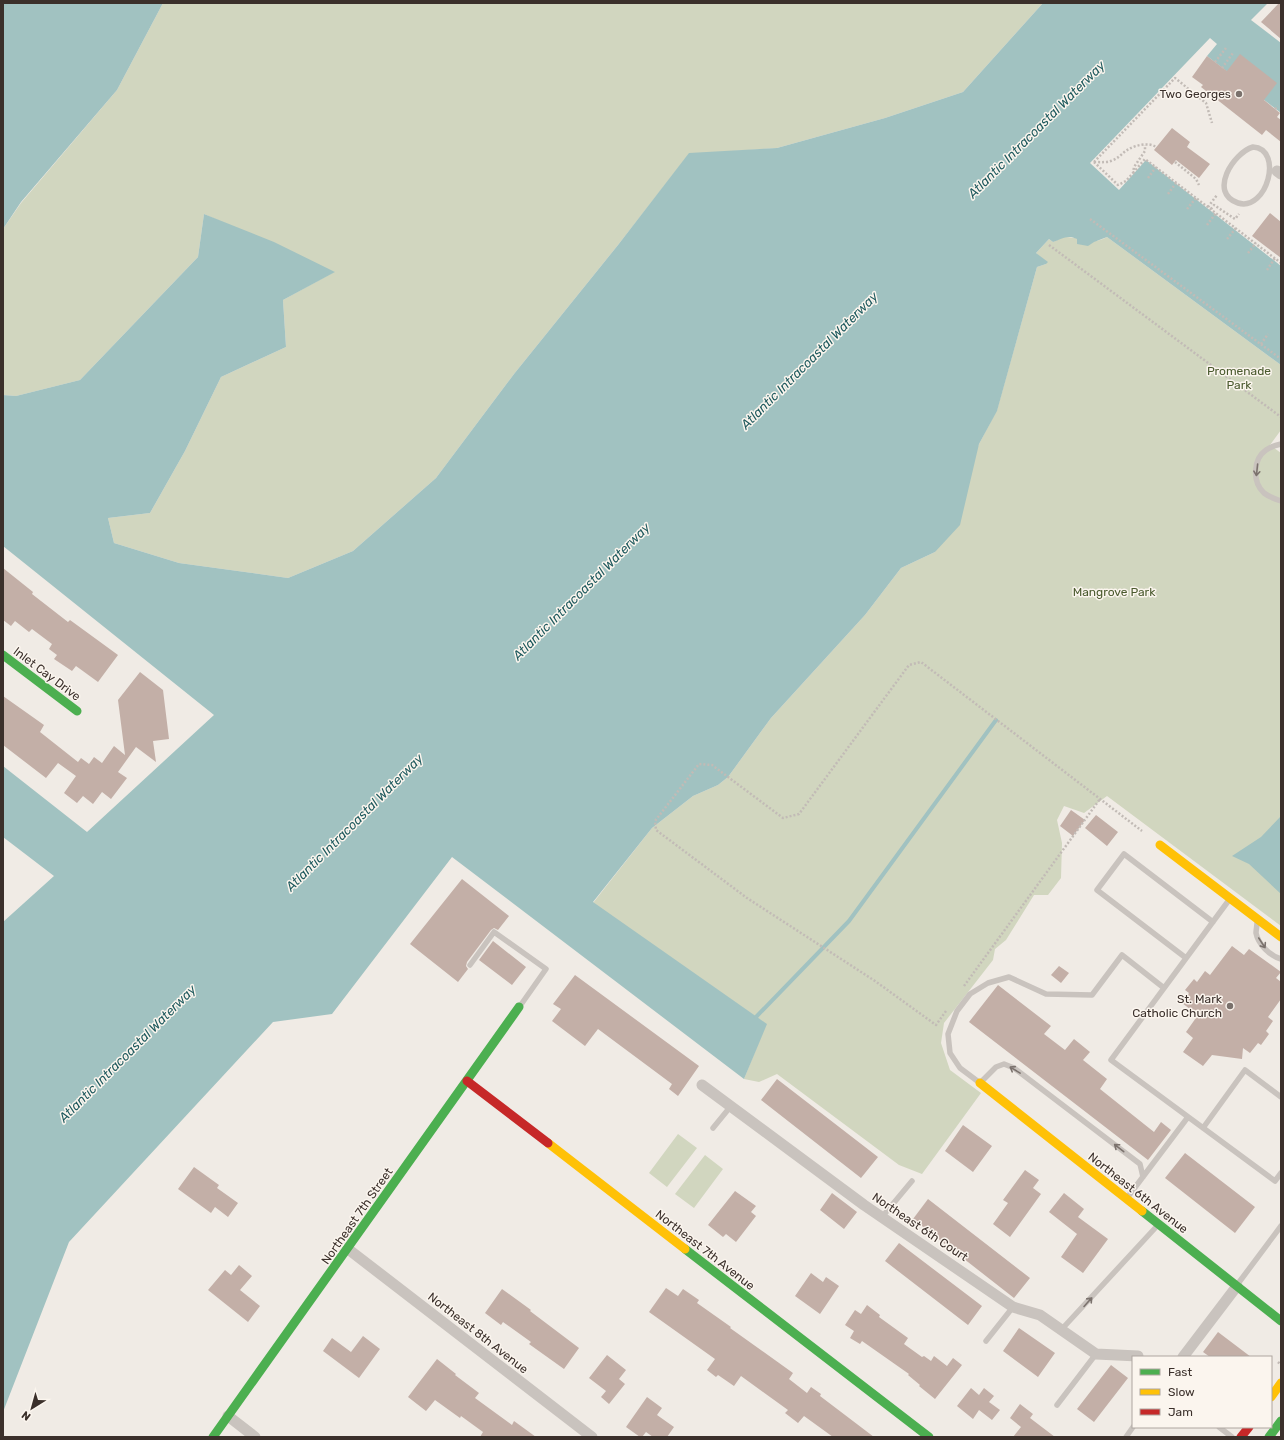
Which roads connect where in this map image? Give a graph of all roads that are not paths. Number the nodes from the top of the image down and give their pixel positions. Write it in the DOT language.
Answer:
graph roads {
  1 [pos="1274,156"];
  2 [pos="1278,169"];
  3 [pos="1281,444"];
  4 [pos="1281,501"];
  5 [pos="3,655"];
  6 [pos="77,711"];
  7 [pos="1160,845"];
  8 [pos="1230,898"];
  9 [pos="1257,918"];
  10 [pos="1213,922"];
  11 [pos="1281,937"];
  12 [pos="1186,958"];
  13 [pos="1281,959"];
  14 [pos="470,965"];
  15 [pos="1164,988"];
  16 [pos="518,1007"];
  17 [pos="467,1081"];
  18 [pos="980,1083"];
  19 [pos="702,1085"];
  20 [pos="1281,1097"];
  21 [pos="731,1106"];
  22 [pos="1188,1117"];
  23 [pos="713,1128"];
  24 [pos="1203,1128"];
  25 [pos="1281,1173"];
  26 [pos="1143,1176"];
  27 [pos="912,1181"];
  28 [pos="1126,1198"];
  29 [pos="882,1217"];
  30 [pos="1159,1224"];
  31 [pos="1281,1226"];
  32 [pos="348,1249"];
  33 [pos="1237,1286"];
  34 [pos="1013,1307"];
  35 [pos="1281,1321"];
  36 [pos="1062,1330"];
  37 [pos="986,1341"];
  38 [pos="1096,1354"];
  39 [pos="1138,1356"];
  40 [pos="1185,1356"];
  41 [pos="1281,1383"];
  42 [pos="1272,1395"];
  43 [pos="1057,1405"];
  44 [pos="228,1416"];
  45 [pos="1281,1421"];
  46 [pos="1133,1428"];
  47 [pos="1219,1428"];
  48 [pos="1248,1428"];
  49 [pos="213,1437"];
  50 [pos="254,1437"];
  51 [pos="592,1437"];
  52 [pos="929,1437"];
  53 [pos="1126,1437"];
  54 [pos="1232,1437"];
  55 [pos="1241,1437"];
  56 [pos="1269,1437"];
  1 -- 2 [label="lane"];
  3 -- 4 [label="lane, one-way"];
  5 -- 6 [label="street, Inlet Cay Drive"];
  7 -- 8 [label="street"];
  8 -- 9 [label="street"];
  8 -- 10 [label="lane"];
  9 -- 11 [label="street"];
  9 -- 13 [label="lane, one-way"];
  10 -- 12 [label="lane"];
  10 -- 12 [label="lane"];
  12 -- 15 [label="lane"];
  14 -- 16 [label="lane"];
  15 -- 18 [label="lane"];
  15 -- 22 [label="lane"];
  16 -- 17 [label="street, Northeast 7th Street"];
  17 -- 32 [label="street, Northeast 7th Street"];
  17 -- 52 [label="street, Northeast 7th Avenue"];
  26 -- 18 [label="lane, one-way"];
  18 -- 28 [label="street, Northeast 6th Avenue"];
  19 -- 21 [label="street, Northeast 6th Court"];
  20 -- 24 [label="lane"];
  21 -- 23 [label="lane"];
  21 -- 29 [label="street, Northeast 6th Court"];
  22 -- 24 [label="lane"];
  22 -- 26 [label="lane"];
  24 -- 25 [label="lane"];
  26 -- 28 [label="lane"];
  27 -- 29 [label="lane"];
  28 -- 30 [label="street, Northeast 6th Avenue"];
  29 -- 34 [label="street, Northeast 6th Court"];
  30 -- 33 [label="street, Northeast 6th Avenue"];
  36 -- 30 [label="lane, one-way"];
  31 -- 33 [label="lane"];
  32 -- 44 [label="street, Northeast 7th Street"];
  32 -- 51 [label="street, Northeast 8th Avenue"];
  33 -- 35 [label="street, Northeast 6th Avenue"];
  33 -- 40 [label="street"];
  34 -- 36 [label="street, Northeast 6th Court"];
  34 -- 37 [label="lane"];
  36 -- 38 [label="street, Northeast 6th Court"];
  38 -- 39 [label="street"];
  38 -- 43 [label="lane"];
  41 -- 42 [label="street"];
  44 -- 49 [label="street, Northeast 7th Street"];
  44 -- 50 [label="street"];
  45 -- 56 [label="street"];
  46 -- 53 [label="lane"];
  47 -- 54 [label="lane"];
  48 -- 55 [label="street"];
}
